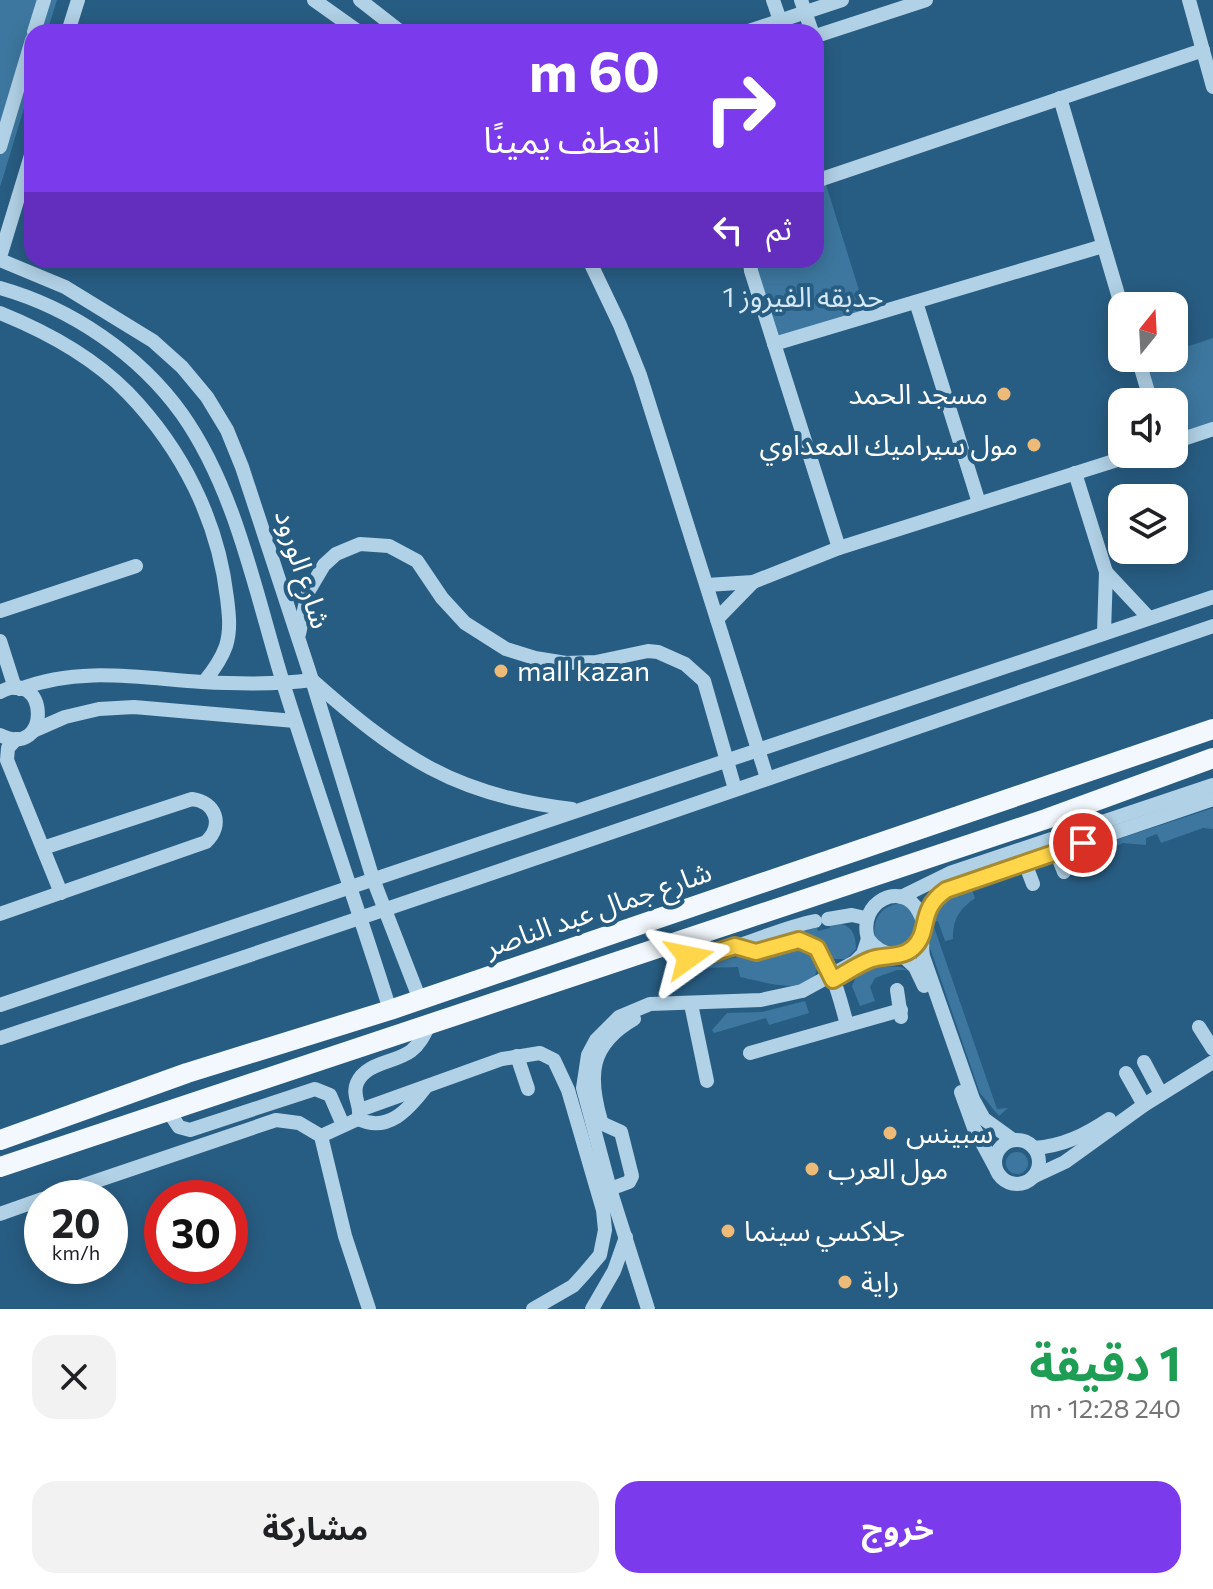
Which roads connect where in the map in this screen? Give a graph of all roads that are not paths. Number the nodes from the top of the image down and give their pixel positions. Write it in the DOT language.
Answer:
graph roads {
  1 [pos="44,0"];
  2 [pos="78,0"];
  3 [pos="314,0"];
  4 [pos="360,0"];
  5 [pos="773,0"];
  6 [pos="842,0"];
  7 [pos="926,0"];
  8 [pos="1189,0"];
  9 [pos="803,6"];
  10 [pos="36,24"];
  11 [pos="70,24"];
  12 [pos="348,24"];
  13 [pos="391,24"];
  14 [pos="781,24"];
  15 [pos="784,24"];
  16 [pos="824,31"];
  17 [pos="1203,50"];
  18 [pos="24,67"];
  19 [pos="1213,87"];
  20 [pos="1060,98"];
  21 [pos="0,147"];
  22 [pos="24,178"];
  23 [pos="824,178"];
  24 [pos="1103,246"];
  25 [pos="0,258"];
  26 [pos="593,268"];
  27 [pos="752,268"];
  28 [pos="0,288"];
  29 [pos="1117,292"];
  30 [pos="916,302"];
  31 [pos="0,313"];
  32 [pos="774,344"];
  33 [pos="1213,429"];
  34 [pos="1188,437"];
  35 [pos="1108,463"];
  36 [pos="1075,473"];
  37 [pos="979,503"];
  38 [pos="839,548"];
  39 [pos="136,566"];
  40 [pos="1106,572"];
  41 [pos="753,582"];
  42 [pos="707,585"];
  43 [pos="1213,597"];
  44 [pos="0,611"];
  45 [pos="1149,618"];
  46 [pos="717,619"];
  47 [pos="1213,626"];
  48 [pos="1104,632"];
  49 [pos="298,638"];
  50 [pos="0,641"];
  51 [pos="312,680"];
  52 [pos="204,682"];
  53 [pos="283,684"];
  54 [pos="18,688"];
  55 [pos="0,692"];
  56 [pos="295,721"];
  57 [pos="1213,729"];
  58 [pos="33,731"];
  59 [pos="6,738"];
  60 [pos="757,750"];
  61 [pos="1213,758"];
  62 [pos="726,760"];
  63 [pos="1093,769"];
  64 [pos="767,778"];
  65 [pos="1213,785"];
  66 [pos="735,789"];
  67 [pos="1028,790"];
  68 [pos="1103,798"];
  69 [pos="1213,799"];
  70 [pos="578,810"];
  71 [pos="1046,819"];
  72 [pos="43,848"];
  73 [pos="1056,852"];
  74 [pos="1025,863"];
  75 [pos="1064,872"];
  76 [pos="373,879"];
  77 [pos="1033,884"];
  78 [pos="348,887"];
  79 [pos="61,893"];
  80 [pos="901,897"];
  81 [pos="384,908"];
  82 [pos="0,914"];
  83 [pos="359,918"];
  84 [pos="865,918"];
  85 [pos="923,921"];
  86 [pos="921,938"];
  87 [pos="868,939"];
  88 [pos="735,946"];
  89 [pos="656,948"];
  90 [pos="897,955"];
  91 [pos="832,978"];
  92 [pos="897,990"];
  93 [pos="420,1000"];
  94 [pos="0,1005"];
  95 [pos="692,1009"];
  96 [pos="390,1010"];
  97 [pos="847,1024"];
  98 [pos="429,1025"];
  99 [pos="1199,1027"];
  100 [pos="0,1038"];
  101 [pos="1213,1050"];
  102 [pos="750,1053"];
  103 [pos="517,1056"];
  104 [pos="1144,1062"];
  105 [pos="1213,1062"];
  106 [pos="1126,1073"];
  107 [pos="707,1081"];
  108 [pos="528,1089"];
  109 [pos="1159,1091"];
  110 [pos="1142,1101"];
  111 [pos="169,1112"];
  112 [pos="359,1115"];
  113 [pos="343,1125"];
  114 [pos="321,1136"];
  115 [pos="0,1140"];
  116 [pos="1013,1140"];
  117 [pos="1034,1148"];
  118 [pos="3,1164"];
  119 [pos="995,1167"];
  120 [pos="1035,1176"];
  121 [pos="100,1180"];
  122 [pos="614,1187"];
  123 [pos="24,1206"];
  124 [pos="0,1214"];
  125 [pos="626,1237"];
  126 [pos="636,1270"];
  127 [pos="607,1282"];
  128 [pos="369,1309"];
  129 [pos="533,1309"];
  130 [pos="592,1309"];
  131 [pos="648,1309"];
  132 [pos="658,1309"];
  1 -- 10 [label="street"];
  2 -- 11 [label="street"];
  3 -- 12 [label="street"];
  4 -- 13 [label="street"];
  5 -- 14 [label="street"];
  6 -- 9 [label="street"];
  7 -- 16 [label="street"];
  8 -- 17 [label="street"];
  9 -- 15 [label="street"];
  17 -- 19 [label="street"];
  17 -- 20 [label="street"];
  18 -- 21 [label="street"];
  20 -- 23 [label="street"];
  20 -- 24 [label="street"];
  22 -- 25 [label="street"];
  24 -- 29 [label="street"];
  24 -- 30 [label="street"];
  25 -- 49 [label="street, شارع الورود"];
  26 -- 42 [label="street"];
  27 -- 32 [label="street"];
  28 -- 53 [label="street, شارع الورود"];
  30 -- 32 [label="street"];
  30 -- 37 [label="street"];
  31 -- 52 [label="street"];
  32 -- 38 [label="street"];
  33 -- 34 [label="street"];
  35 -- 36 [label="street"];
  36 -- 37 [label="street"];
  36 -- 40 [label="street"];
  37 -- 38 [label="street"];
  38 -- 41 [label="street"];
  39 -- 44 [label="street"];
  40 -- 45 [label="street"];
  40 -- 48 [label="street"];
  41 -- 42 [label="street"];
  41 -- 46 [label="street"];
  42 -- 46 [label="street"];
  43 -- 45 [label="street"];
  45 -- 48 [label="street"];
  46 -- 60 [label="street"];
  47 -- 64 [label="street"];
  48 -- 60 [label="street"];
  49 -- 51 [label="street, شارع الورود"];
  49 -- 62 [label="street"];
  50 -- 54 [label="street"];
  51 -- 53 [label="street"];
  51 -- 70 [label="street"];
  51 -- 76 [label="street, شارع الورود"];
  52 -- 53 [label="street"];
  52 -- 54 [label="street"];
  53 -- 56 [label="street, شارع الورود"];
  54 -- 55 [label="street"];
  54 -- 58 [label="street"];
  56 -- 58 [label="street"];
  56 -- 78 [label="street, شارع الورود"];
  57 -- 63 [label="main road, شارع جمال عبد الناصر"];
  58 -- 59 [label="street"];
  59 -- 72 [label="street"];
  60 -- 62 [label="street"];
  60 -- 64 [label="street"];
  61 -- 68 [label="main road, شارع جمال عبد الناصر"];
  62 -- 66 [label="street"];
  62 -- 70 [label="street"];
  63 -- 67 [label="main road, شارع جمال عبد الناصر"];
  63 -- 68 [label="main road"];
  64 -- 66 [label="street"];
  65 -- 80 [label="street"];
  66 -- 81 [label="street"];
  67 -- 71 [label="main road"];
  67 -- 93 [label="main road, شارع جمال عبد الناصر"];
  68 -- 71 [label="main road, شارع جمال عبد الناصر"];
  69 -- 73 [label="street"];
  70 -- 76 [label="street"];
  71 -- 89 [label="main road, شارع جمال عبد الناصر"];
  72 -- 79 [label="street"];
  72 -- 79 [label="street"];
  73 -- 74 [label="street"];
  73 -- 75 [label="street"];
  74 -- 77 [label="street"];
  74 -- 85 [label="street"];
  76 -- 78 [label="street"];
  76 -- 81 [label="street, شارع الورود"];
  78 -- 83 [label="street, شارع الورود"];
  78 -- 94 [label="street"];
  79 -- 82 [label="street"];
  80 -- 84 [label="street"];
  80 -- 85 [label="street"];
  81 -- 83 [label="street"];
  81 -- 93 [label="street, شارع الورود"];
  83 -- 96 [label="street, شارع الورود"];
  83 -- 100 [label="street"];
  84 -- 87 [label="street"];
  84 -- 88 [label="street"];
  85 -- 86 [label="street"];
  86 -- 90 [label="street"];
  86 -- 116 [label="street"];
  87 -- 90 [label="street"];
  87 -- 91 [label="street"];
  88 -- 89 [label="street"];
  88 -- 91 [label="street"];
  89 -- 98 [label="main road, شارع جمال عبد الناصر"];
  90 -- 91 [label="street"];
  90 -- 119 [label="street"];
  91 -- 95 [label="street"];
  91 -- 97 [label="street"];
  91 -- 122 [label="street"];
  92 -- 97 [label="street"];
  93 -- 96 [label="main road, شارع جمال عبد الناصر"];
  95 -- 107 [label="street"];
  95 -- 122 [label="street"];
  96 -- 115 [label="main road, شارع جمال عبد الناصر"];
  97 -- 102 [label="street"];
  98 -- 111 [label="main road, شارع جمال عبد الناصر"];
  98 -- 112 [label="street"];
  99 -- 101 [label="street"];
  101 -- 109 [label="street"];
  103 -- 108 [label="street"];
  103 -- 112 [label="street"];
  103 -- 129 [label="street"];
  104 -- 109 [label="street"];
  105 -- 109 [label="street"];
  106 -- 110 [label="street"];
  109 -- 110 [label="street"];
  110 -- 117 [label="street"];
  110 -- 120 [label="street"];
  111 -- 113 [label="street"];
  111 -- 118 [label="main road, شارع جمال عبد الناصر"];
  112 -- 113 [label="street"];
  113 -- 114 [label="street"];
  114 -- 121 [label="street"];
  114 -- 128 [label="street"];
  116 -- 117 [label="street"];
  116 -- 119 [label="street"];
  117 -- 120 [label="street"];
  119 -- 120 [label="street"];
  122 -- 125 [label="street"];
  122 -- 132 [label="street"];
  123 -- 124 [label="street"];
  125 -- 126 [label="street"];
  125 -- 127 [label="street"];
  126 -- 127 [label="street"];
  126 -- 131 [label="street"];
  127 -- 130 [label="street"];
}
